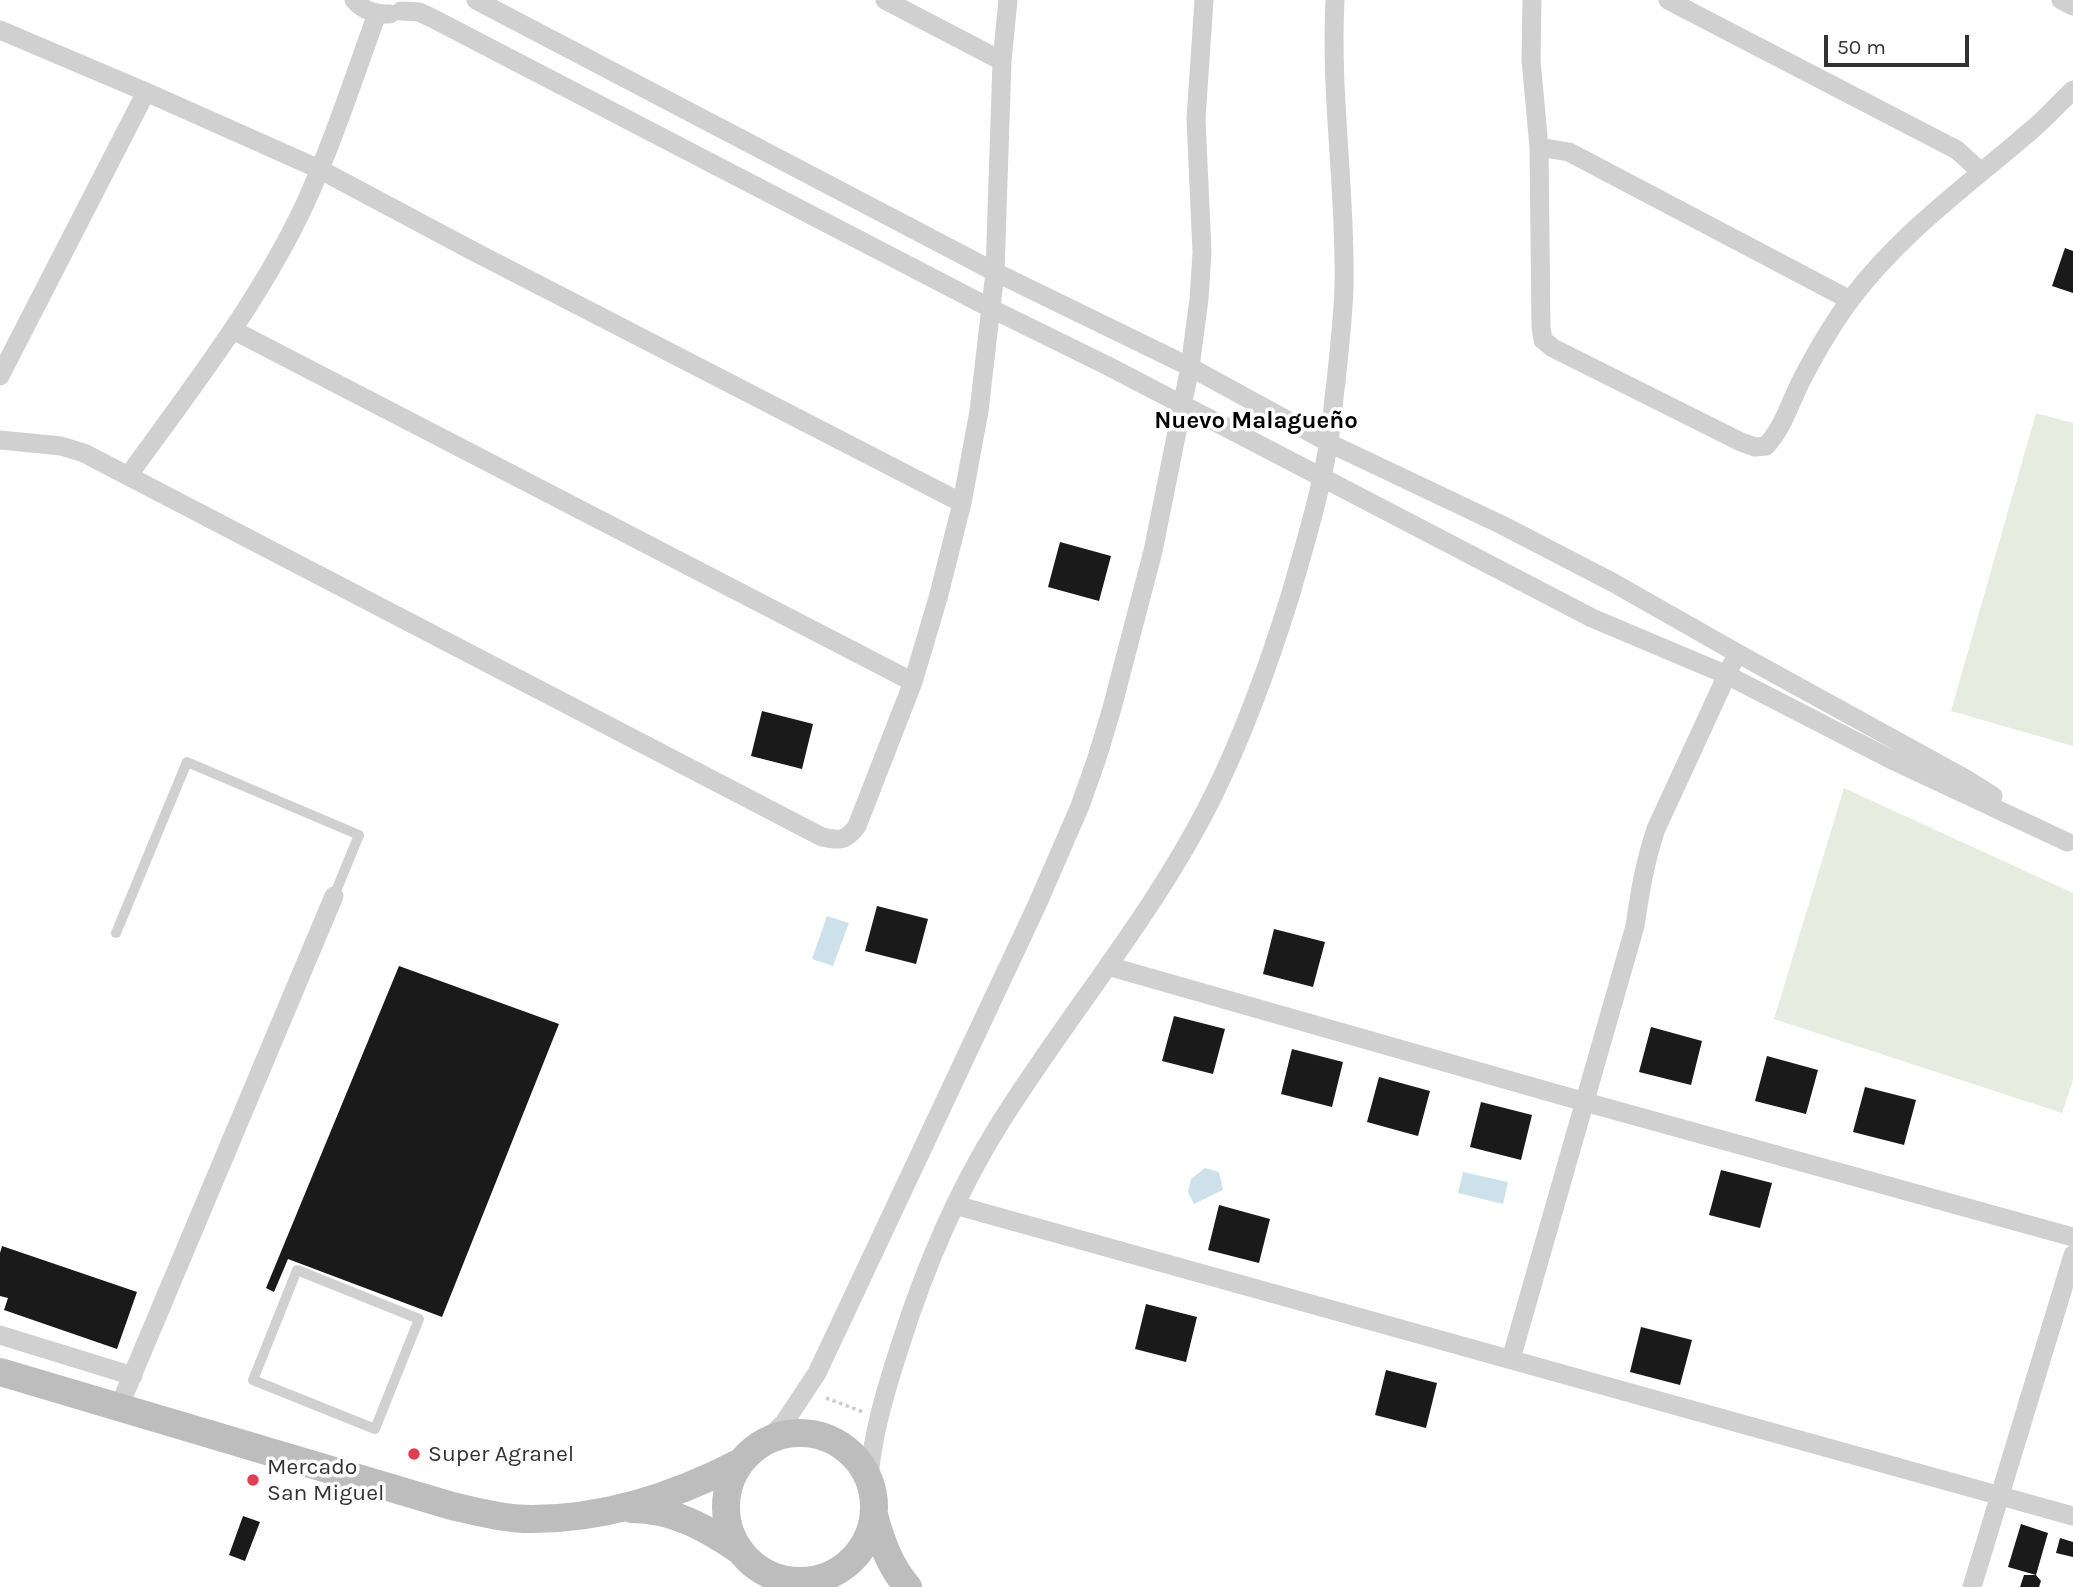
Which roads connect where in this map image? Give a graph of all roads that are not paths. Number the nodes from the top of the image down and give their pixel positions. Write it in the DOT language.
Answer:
graph roads {
  1 [pos="354,0"];
  2 [pos="476,0"];
  3 [pos="885,0"];
  4 [pos="1008,0"];
  5 [pos="1204,0"];
  6 [pos="1335,0"];
  7 [pos="1532,0"];
  8 [pos="1668,0"];
  9 [pos="2061,0"];
  10 [pos="408,5"];
  11 [pos="2073,6"];
  12 [pos="377,14"];
  13 [pos="0,30"];
  14 [pos="1002,61"];
  15 [pos="2073,90"];
  16 [pos="146,92"];
  17 [pos="1539,147"];
  18 [pos="319,169"];
  19 [pos="1981,172"];
  20 [pos="995,272"];
  21 [pos="1850,300"];
  22 [pos="992,309"];
  23 [pos="233,330"];
  24 [pos="1190,367"];
  25 [pos="0,376"];
  26 [pos="1182,406"];
  27 [pos="0,440"];
  28 [pos="1329,443"];
  29 [pos="128,476"];
  30 [pos="1322,477"];
  31 [pos="962,503"];
  32 [pos="1737,653"];
  33 [pos="1727,675"];
  34 [pos="913,682"];
  35 [pos="2070,844"];
  36 [pos="334,896"];
  37 [pos="116,933"];
  38 [pos="1108,966"];
  39 [pos="1585,1102"];
  40 [pos="955,1205"];
  41 [pos="2073,1237"];
  42 [pos="2073,1255"];
  43 [pos="2067,1298"];
  44 [pos="0,1335"];
  45 [pos="1511,1359"];
  46 [pos="0,1372"];
  47 [pos="133,1376"];
  48 [pos="253,1380"];
  49 [pos="119,1407"];
  50 [pos="766,1440"];
  51 [pos="739,1464"];
  52 [pos="869,1478"];
  53 [pos="1999,1495"];
  54 [pos="619,1509"];
  55 [pos="874,1515"];
  56 [pos="2073,1517"];
  57 [pos="740,1550"];
  58 [pos="817,1584"];
  59 [pos="908,1587"];
  60 [pos="1972,1587"];
  1 -- 12 [label="street"];
  2 -- 20 [label="street"];
  3 -- 14 [label="street"];
  4 -- 14 [label="street"];
  5 -- 24 [label="street"];
  6 -- 28 [label="street"];
  7 -- 17 [label="street"];
  8 -- 19 [label="street"];
  9 -- 11 [label="street"];
  10 -- 12 [label="street"];
  10 -- 22 [label="street"];
  12 -- 18 [label="street"];
  13 -- 16 [label="street"];
  14 -- 20 [label="street"];
  15 -- 19 [label="street"];
  16 -- 18 [label="street"];
  16 -- 25 [label="street"];
  17 -- 21 [label="street"];
  17 -- 21 [label="street"];
  18 -- 23 [label="street"];
  18 -- 31 [label="street"];
  19 -- 21 [label="street"];
  20 -- 22 [label="street"];
  20 -- 24 [label="street"];
  22 -- 26 [label="street"];
  22 -- 31 [label="street"];
  23 -- 29 [label="street"];
  23 -- 34 [label="street"];
  24 -- 26 [label="street"];
  24 -- 28 [label="street"];
  26 -- 30 [label="street"];
  26 -- 50 [label="street"];
  27 -- 29 [label="street"];
  28 -- 30 [label="street"];
  28 -- 32 [label="street"];
  29 -- 34 [label="street"];
  30 -- 33 [label="street"];
  30 -- 38 [label="street"];
  31 -- 34 [label="street"];
  32 -- 33 [label="street"];
  32 -- 35 [label="street"];
  33 -- 35 [label="street"];
  33 -- 39 [label="street"];
  36 -- 37 [label="lane"];
  36 -- 47 [label="street"];
  38 -- 39 [label="street"];
  38 -- 40 [label="street"];
  39 -- 41 [label="street"];
  39 -- 45 [label="street"];
  40 -- 45 [label="street"];
  40 -- 52 [label="street"];
  42 -- 43 [label="street"];
  43 -- 53 [label="street"];
  44 -- 47 [label="street"];
  45 -- 53 [label="street"];
  46 -- 49 [label="main road"];
  47 -- 49 [label="street"];
  48 -- 48 [label="lane"];
  49 -- 54 [label="main road"];
  50 -- 51 [label="main road"];
  50 -- 52 [label="main road"];
  51 -- 54 [label="main road"];
  51 -- 57 [label="main road"];
  52 -- 55 [label="main road"];
  53 -- 56 [label="street"];
  53 -- 60 [label="street"];
  54 -- 57 [label="main road"];
  55 -- 58 [label="main road"];
  55 -- 59 [label="main road"];
  57 -- 58 [label="main road"];
}
